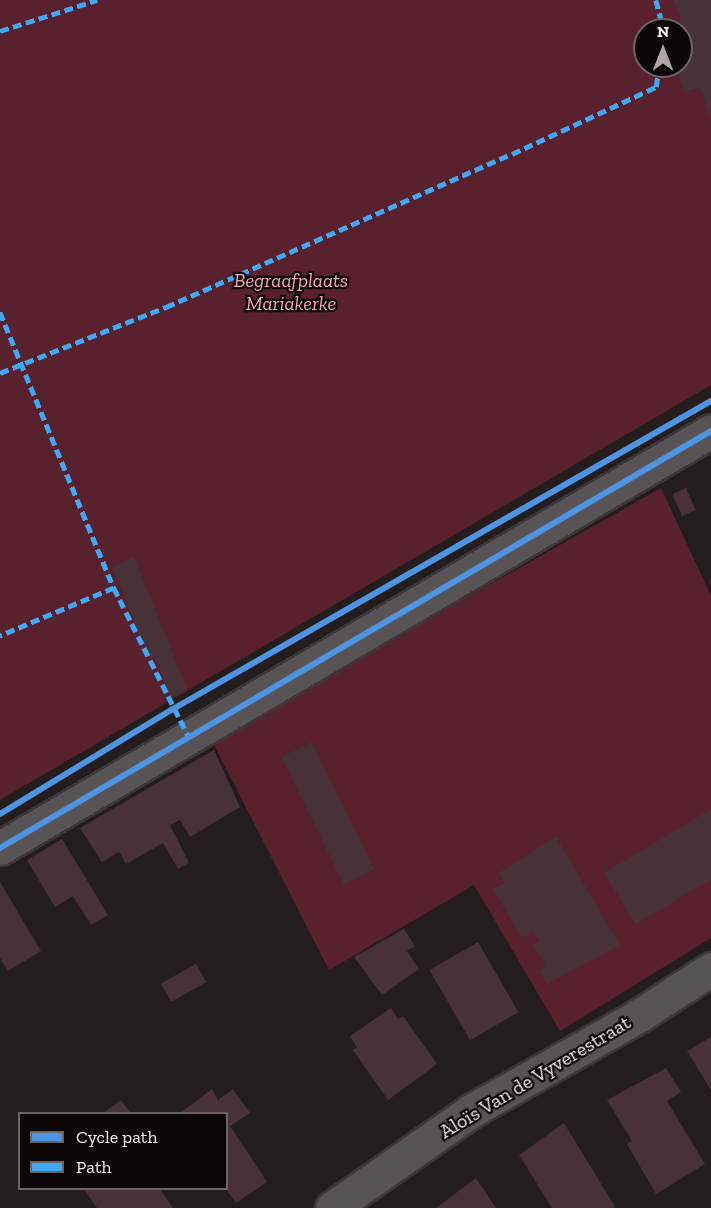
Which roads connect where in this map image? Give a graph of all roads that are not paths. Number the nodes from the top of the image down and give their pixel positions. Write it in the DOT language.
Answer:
graph roads {
  1 [pos="711,431"];
  2 [pos="0,848"];
  3 [pos="711,969"];
  4 [pos="332,1208"];
  1 -- 2 [label="street"];
  3 -- 4 [label="street, Aloïs Van de Vyverestraat"];
}
